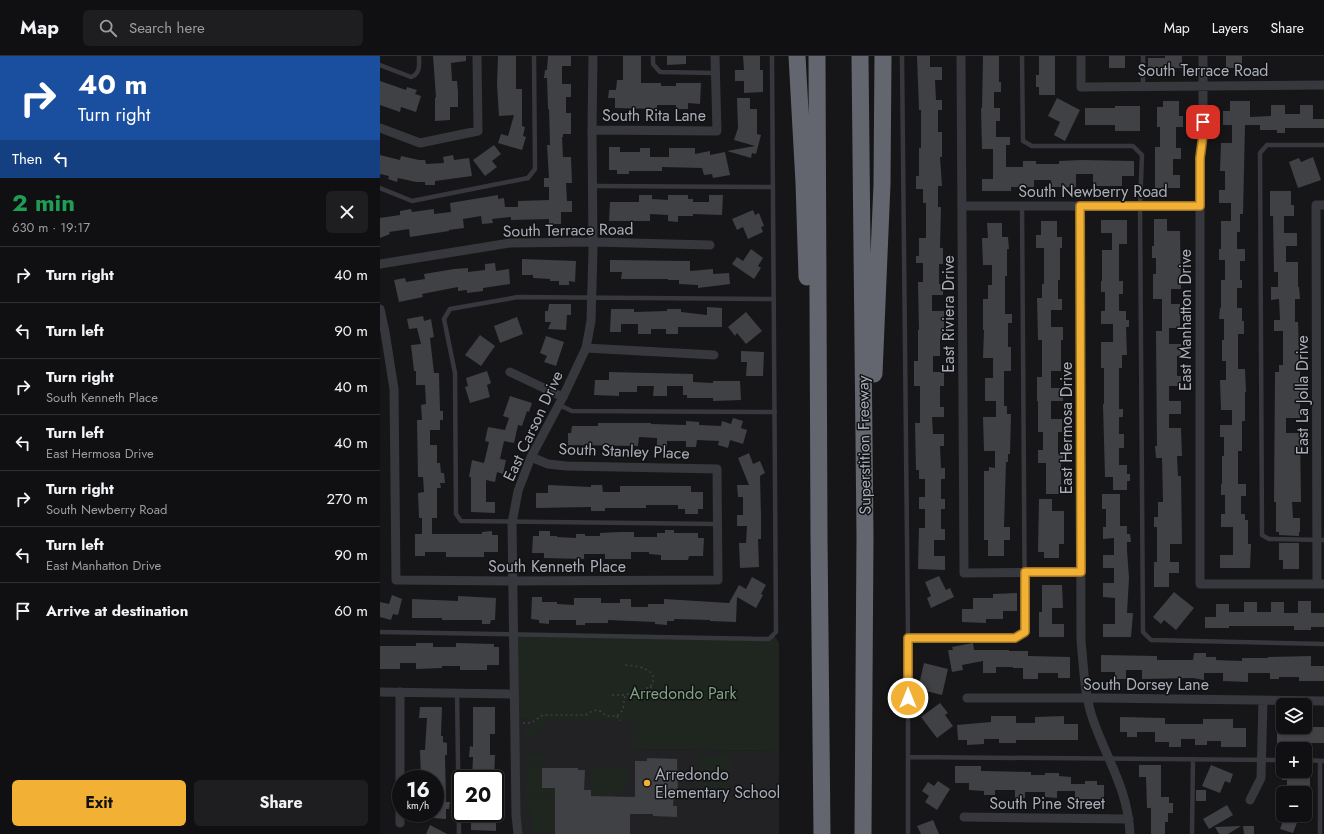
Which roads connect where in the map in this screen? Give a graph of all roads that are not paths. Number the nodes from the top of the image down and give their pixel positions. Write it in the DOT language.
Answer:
graph roads {
  1 [pos="419,56"];
  2 [pos="477,56"];
  3 [pos="534,56"];
  4 [pos="593,56"];
  5 [pos="653,56"];
  6 [pos="715,56"];
  7 [pos="772,56"];
  8 [pos="797,56"];
  9 [pos="817,56"];
  10 [pos="860,56"];
  11 [pos="883,56"];
  12 [pos="902,56"];
  13 [pos="961,56"];
  14 [pos="1022,56"];
  15 [pos="1081,56"];
  16 [pos="1142,56"];
  17 [pos="1204,56"];
  18 [pos="380,65"];
  19 [pos="715,73"];
  20 [pos="1143,85"];
  21 [pos="1204,85"];
  22 [pos="1324,85"];
  23 [pos="380,128"];
  24 [pos="592,130"];
  25 [pos="1324,145"];
  26 [pos="593,186"];
  27 [pos="773,187"];
  28 [pos="380,188"];
  29 [pos="1022,205"];
  30 [pos="1320,205"];
  31 [pos="963,206"];
  32 [pos="1080,206"];
  33 [pos="1140,206"];
  34 [pos="1200,206"];
  35 [pos="593,242"];
  36 [pos="710,246"];
  37 [pos="380,264"];
  38 [pos="593,298"];
  39 [pos="774,299"];
  40 [pos="380,309"];
  41 [pos="383,333"];
  42 [pos="586,348"];
  43 [pos="714,355"];
  44 [pos="510,372"];
  45 [pos="561,401"];
  46 [pos="775,412"];
  47 [pos="531,457"];
  48 [pos="512,522"];
  49 [pos="717,524"];
  50 [pos="865,536"];
  51 [pos="819,537"];
  52 [pos="1321,540"];
  53 [pos="1025,572"];
  54 [pos="1081,572"];
  55 [pos="512,581"];
  56 [pos="1321,584"];
  57 [pos="380,632"];
  58 [pos="514,634"];
  59 [pos="908,638"];
  60 [pos="1324,644"];
  61 [pos="380,692"];
  62 [pos="400,692"];
  63 [pos="457,692"];
  64 [pos="514,694"];
  65 [pos="967,698"];
  66 [pos="1086,698"];
  67 [pos="1263,700"];
  68 [pos="1324,701"];
  69 [pos="908,757"];
  70 [pos="1110,758"];
  71 [pos="1193,759"];
  72 [pos="1261,760"];
  73 [pos="1276,760"];
  74 [pos="1312,760"];
  75 [pos="1322,761"];
  76 [pos="1250,800"];
  77 [pos="964,817"];
  78 [pos="1129,819"];
  79 [pos="400,823"];
  80 [pos="822,829"];
  81 [pos="459,834"];
  82 [pos="518,834"];
  83 [pos="863,834"];
  84 [pos="908,834"];
  85 [pos="1130,834"];
  86 [pos="1192,834"];
  87 [pos="1320,834"];
  1 -- 18 [label="lane"];
  2 -- 23 [label="street"];
  3 -- 28 [label="lane"];
  4 -- 24 [label="street, East Carson Drive"];
  5 -- 19 [label="lane"];
  6 -- 19 [label="street"];
  7 -- 27 [label="lane"];
  8 -- 51 [label="highway"];
  9 -- 51 [label="highway"];
  10 -- 50 [label="highway, Superstition Freeway"];
  11 -- 50 [label="highway"];
  12 -- 59 [label="lane"];
  13 -- 31 [label="street, East Riviera Drive"];
  14 -- 33 [label="lane"];
  15 -- 20 [label="street, South Terrace Road"];
  16 -- 20 [label="lane"];
  17 -- 21 [label="street, East Manhatton Drive"];
  19 -- 24 [label="street, South Rita Lane"];
  20 -- 21 [label="street, South Terrace Road"];
  21 -- 22 [label="street, South Terrace Road"];
  21 -- 34 [label="street, East Manhatton Drive"];
  24 -- 26 [label="street, East Carson Drive"];
  25 -- 52 [label="lane"];
  26 -- 27 [label="lane"];
  26 -- 35 [label="street, East Carson Drive"];
  27 -- 39 [label="lane"];
  29 -- 31 [label="street, South Newberry Road"];
  29 -- 32 [label="street, South Newberry Road"];
  29 -- 53 [label="lane"];
  30 -- 52 [label="street, East La Jolla Drive"];
  31 -- 53 [label="street, East Riviera Drive"];
  32 -- 33 [label="street, South Newberry Road"];
  32 -- 54 [label="street, East Hermosa Drive"];
  33 -- 34 [label="street, South Newberry Road"];
  33 -- 60 [label="lane"];
  34 -- 56 [label="street, East Manhatton Drive"];
  35 -- 36 [label="street, South Terrace Road"];
  35 -- 37 [label="street, South Terrace Road"];
  35 -- 38 [label="street, East Carson Drive"];
  38 -- 39 [label="lane"];
  38 -- 42 [label="street, East Carson Drive"];
  38 -- 48 [label="lane"];
  39 -- 46 [label="lane"];
  40 -- 41 [label="street"];
  41 -- 55 [label="street, South Kenneth Place"];
  42 -- 43 [label="street"];
  42 -- 45 [label="street, East Carson Drive"];
  44 -- 45 [label="street"];
  45 -- 46 [label="lane"];
  45 -- 47 [label="street, East Carson Drive"];
  46 -- 58 [label="lane"];
  47 -- 48 [label="street, East Carson Drive"];
  47 -- 49 [label="street, South Stanley Place"];
  48 -- 49 [label="lane"];
  48 -- 55 [label="street, East Carson Drive"];
  49 -- 55 [label="street, South Kenneth Place"];
  50 -- 83 [label="highway, Superstition Freeway"];
  51 -- 80 [label="highway"];
  52 -- 56 [label="street, East La Jolla Drive"];
  53 -- 54 [label="street"];
  53 -- 59 [label="lane"];
  54 -- 66 [label="street, East Hermosa Drive"];
  55 -- 58 [label="street, East Carson Drive"];
  57 -- 58 [label="lane"];
  58 -- 64 [label="street, East Carson Drive"];
  59 -- 69 [label="lane"];
  61 -- 62 [label="street"];
  62 -- 63 [label="street"];
  62 -- 79 [label="street"];
  63 -- 64 [label="street"];
  63 -- 81 [label="lane"];
  64 -- 82 [label="street, East Carson Drive"];
  65 -- 66 [label="street, South Dorsey Lane"];
  66 -- 67 [label="street, South Dorsey Lane"];
  66 -- 70 [label="street, East Hermosa Drive"];
  67 -- 68 [label="street, South Dorsey Lane"];
  67 -- 72 [label="street"];
  69 -- 70 [label="lane"];
  69 -- 84 [label="lane"];
  70 -- 71 [label="lane"];
  70 -- 78 [label="street, East Hermosa Drive"];
  71 -- 72 [label="lane"];
  71 -- 86 [label="lane"];
  72 -- 73 [label="lane"];
  72 -- 76 [label="street"];
  74 -- 75 [label="lane"];
  75 -- 87 [label="lane"];
  77 -- 78 [label="street, South Pine Street"];
  78 -- 85 [label="street, East Hermosa Drive"];
}
